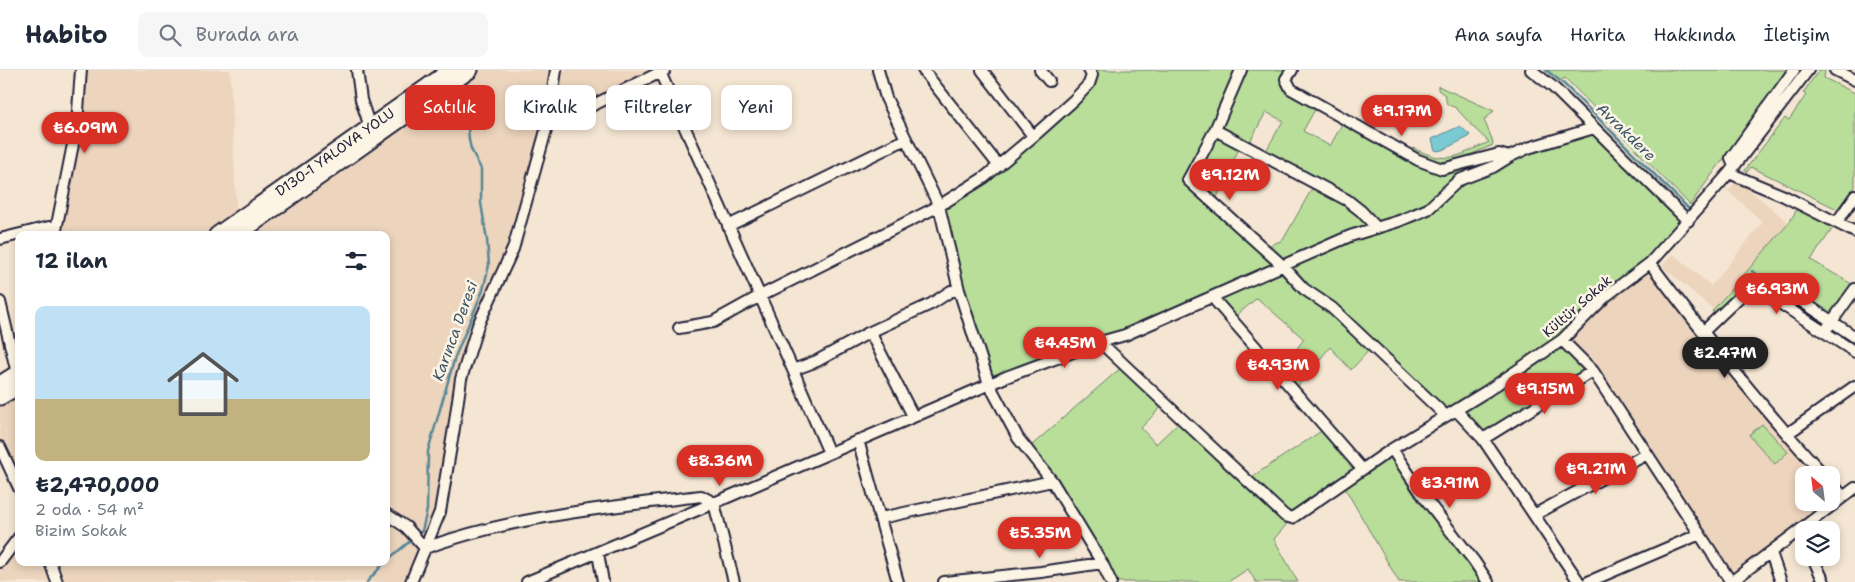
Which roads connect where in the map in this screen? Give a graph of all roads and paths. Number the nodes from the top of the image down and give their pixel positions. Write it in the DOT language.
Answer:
graph roads {
  1 [pos="81,70"];
  2 [pos="357,70"];
  3 [pos="451,70"];
  4 [pos="470,70"];
  5 [pos="556,70"];
  6 [pos="870,70"];
  7 [pos="878,70"];
  8 [pos="923,70"];
  9 [pos="982,70"];
  10 [pos="1040,70"];
  11 [pos="1240,70"];
  12 [pos="1292,70"];
  13 [pos="1531,70"];
  14 [pos="1794,70"];
  15 [pos="1808,70"];
  16 [pos="1835,70"];
  17 [pos="662,71"];
  18 [pos="1093,72"];
  19 [pos="1855,80"];
  20 [pos="1049,81"];
  21 [pos="554,85"];
  22 [pos="886,98"];
  23 [pos="596,104"];
  24 [pos="370,127"];
  25 [pos="1594,128"];
  26 [pos="546,130"];
  27 [pos="1215,130"];
  28 [pos="1034,136"];
  29 [pos="906,138"];
  30 [pos="1509,157"];
  31 [pos="999,166"];
  32 [pos="1732,170"];
  33 [pos="1855,196"];
  34 [pos="939,206"];
  35 [pos="1688,222"];
  36 [pos="1837,222"];
  37 [pos="728,226"];
  38 [pos="1377,228"];
  39 [pos="56,230"];
  40 [pos="223,231"];
  41 [pos="243,231"];
  42 [pos="1855,232"];
  43 [pos="15,237"];
  44 [pos="0,239"];
  45 [pos="1650,263"];
  46 [pos="1283,266"];
  47 [pos="1752,285"];
  48 [pos="1855,289"];
  49 [pos="959,290"];
  50 [pos="760,296"];
  51 [pos="1212,297"];
  52 [pos="0,302"];
  53 [pos="1832,321"];
  54 [pos="679,328"];
  55 [pos="1825,331"];
  56 [pos="870,332"];
  57 [pos="1703,332"];
  58 [pos="1855,337"];
  59 [pos="1562,340"];
  60 [pos="1100,342"];
  61 [pos="1855,352"];
  62 [pos="793,370"];
  63 [pos="1593,371"];
  64 [pos="9,382"];
  65 [pos="989,384"];
  66 [pos="1855,386"];
  67 [pos="1456,410"];
  68 [pos="913,416"];
  69 [pos="1446,416"];
  70 [pos="1787,434"];
  71 [pos="1483,439"];
  72 [pos="858,440"];
  73 [pos="0,447"];
  74 [pos="1392,449"];
  75 [pos="829,453"];
  76 [pos="1647,454"];
  77 [pos="1816,466"];
  78 [pos="1362,469"];
  79 [pos="15,479"];
  80 [pos="1052,481"];
  81 [pos="1855,488"];
  82 [pos="1840,493"];
  83 [pos="1843,496"];
  84 [pos="714,503"];
  85 [pos="1534,515"];
  86 [pos="390,517"];
  87 [pos="882,518"];
  88 [pos="1815,521"];
  89 [pos="1700,534"];
  90 [pos="1795,537"];
  91 [pos="15,542"];
  92 [pos="422,544"];
  93 [pos="598,553"];
  94 [pos="1771,553"];
  95 [pos="0,562"];
  96 [pos="1102,563"];
  97 [pos="51,566"];
  98 [pos="1817,566"];
  99 [pos="57,582"];
  100 [pos="411,582"];
  101 [pos="527,582"];
  102 [pos="603,582"];
  103 [pos="734,582"];
  104 [pos="898,582"];
  105 [pos="944,582"];
  106 [pos="1111,582"];
  107 [pos="1488,582"];
  108 [pos="1579,582"];
  109 [pos="1588,582"];
  110 [pos="1731,582"];
  111 [pos="1781,582"];
  112 [pos="1824,582"];
  1 -- 39 [label="street"];
  2 -- 24 [label="street"];
  3 -- 24 [label="highway, D130-1 YALOVA YOLU"];
  4 -- 41 [label="highway"];
  5 -- 21 [label="street"];
  6 -- 22 [label="street"];
  7 -- 22 [label="street"];
  8 -- 31 [label="street"];
  9 -- 28 [label="street"];
  10 -- 20 [label="street"];
  11 -- 27 [label="street"];
  12 -- 30 [label="street"];
  13 -- 25 [label="street"];
  14 -- 32 [label="street"];
  15 -- 32 [label="street, Kültür Sokak"];
  16 -- 19 [label="street"];
  17 -- 23 [label="street"];
  17 -- 37 [label="street"];
  18 -- 28 [label="street"];
  22 -- 29 [label="street"];
  24 -- 40 [label="highway, D130-1 YALOVA YOLU"];
  25 -- 30 [label="street"];
  25 -- 35 [label="street"];
  26 -- 92 [label="street"];
  27 -- 38 [label="street"];
  27 -- 46 [label="street"];
  28 -- 31 [label="street"];
  29 -- 34 [label="street"];
  29 -- 37 [label="street"];
  30 -- 38 [label="street"];
  31 -- 34 [label="street"];
  32 -- 35 [label="street, Kültür Sokak"];
  32 -- 36 [label="street"];
  33 -- 36 [label="street"];
  34 -- 49 [label="street"];
  34 -- 50 [label="street"];
  35 -- 45 [label="street, Kültür Sokak"];
  36 -- 42 [label="street"];
  37 -- 50 [label="street"];
  38 -- 46 [label="street"];
  43 -- 44 [label="street"];
  45 -- 57 [label="street"];
  45 -- 59 [label="street, Kültür Sokak"];
  46 -- 51 [label="street"];
  46 -- 69 [label="street"];
  47 -- 53 [label="street"];
  47 -- 55 [label="street"];
  47 -- 57 [label="street"];
  48 -- 53 [label="street"];
  49 -- 56 [label="street"];
  49 -- 65 [label="street"];
  50 -- 54 [label="street"];
  50 -- 62 [label="street"];
  51 -- 60 [label="street"];
  51 -- 78 [label="street"];
  52 -- 64 [label="street"];
  53 -- 55 [label="street"];
  53 -- 58 [label="street"];
  55 -- 61 [label="street"];
  56 -- 62 [label="street"];
  56 -- 68 [label="street"];
  57 -- 70 [label="street"];
  59 -- 63 [label="street"];
  59 -- 67 [label="street, Kültür Sokak"];
  60 -- 65 [label="street"];
  60 -- 78 [label="street, Kültür Sokak"];
  62 -- 75 [label="street"];
  63 -- 71 [label="street"];
  63 -- 76 [label="street"];
  65 -- 68 [label="street"];
  65 -- 80 [label="street"];
  66 -- 70 [label="street"];
  67 -- 69 [label="street, Kültür Sokak"];
  67 -- 71 [label="street"];
  68 -- 72 [label="street"];
  69 -- 74 [label="street, Kültür Sokak"];
  70 -- 77 [label="street"];
  71 -- 85 [label="street"];
  72 -- 75 [label="street"];
  72 -- 87 [label="street"];
  73 -- 79 [label="street"];
  74 -- 78 [label="street, Kültür Sokak"];
  74 -- 107 [label="street"];
  75 -- 84 [label="street"];
  76 -- 85 [label="street"];
  76 -- 89 [label="street"];
  80 -- 87 [label="street"];
  80 -- 96 [label="street"];
  81 -- 83 [label="street"];
  82 -- 83 [label="street"];
  83 -- 88 [label="street"];
  84 -- 92 [label="street"];
  84 -- 93 [label="street"];
  84 -- 103 [label="street"];
  85 -- 108 [label="street"];
  86 -- 92 [label="street"];
  87 -- 104 [label="street"];
  89 -- 109 [label="street"];
  89 -- 110 [label="street"];
  90 -- 94 [label="street"];
  91 -- 95 [label="street"];
  92 -- 100 [label="street"];
  93 -- 101 [label="street"];
  93 -- 102 [label="street"];
  94 -- 110 [label="street"];
  94 -- 111 [label="street"];
  96 -- 105 [label="street"];
  96 -- 106 [label="street"];
  97 -- 99 [label="street"];
  98 -- 112 [label="street"];
}
